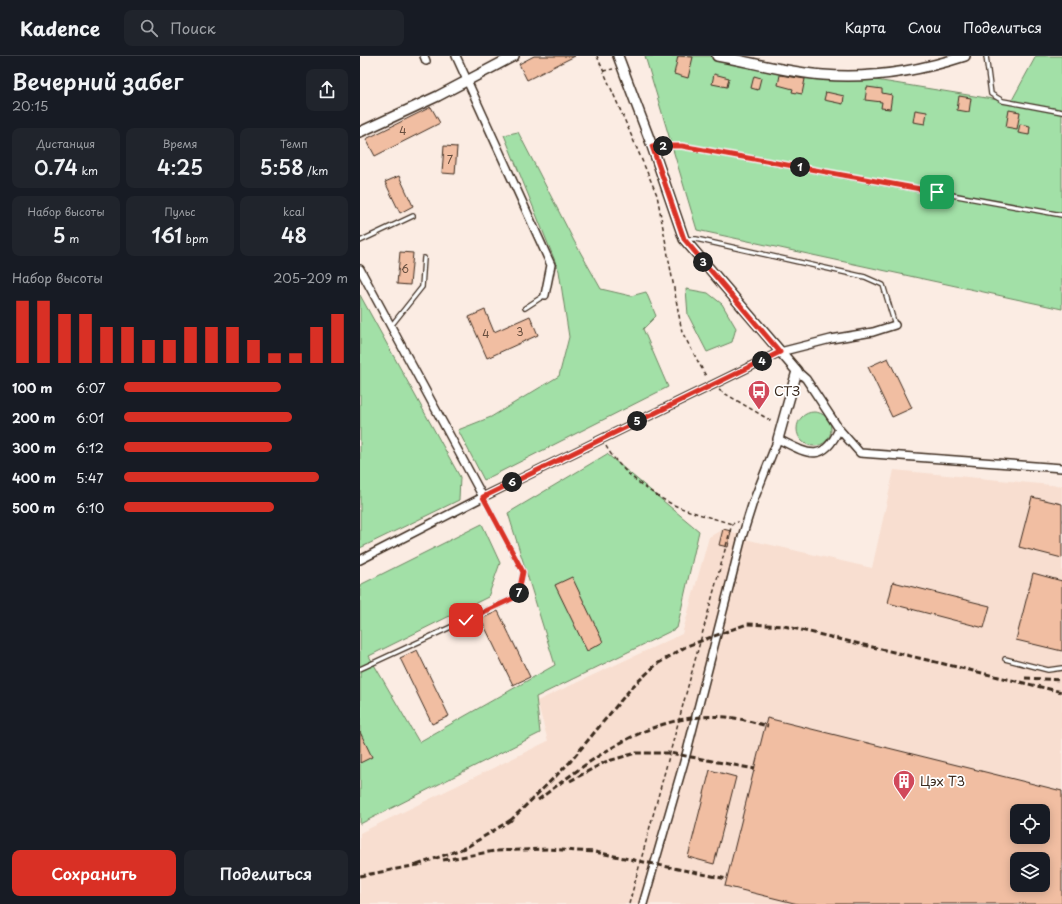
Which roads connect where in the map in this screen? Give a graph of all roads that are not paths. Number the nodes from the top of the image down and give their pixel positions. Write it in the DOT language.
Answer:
graph roads {
  1 [pos="456,56"];
  2 [pos="514,56"];
  3 [pos="618,56"];
  4 [pos="717,56"];
  5 [pos="965,56"];
  6 [pos="986,56"];
  7 [pos="468,80"];
  8 [pos="1062,112"];
  9 [pos="360,132"];
  10 [pos="652,146"];
  11 [pos="1062,215"];
  12 [pos="413,216"];
  13 [pos="684,239"];
  14 [pos="360,241"];
  15 [pos="424,258"];
  16 [pos="360,269"];
  17 [pos="525,308"];
  18 [pos="895,325"];
  19 [pos="391,326"];
  20 [pos="780,352"];
  21 [pos="797,371"];
  22 [pos="839,429"];
  23 [pos="778,439"];
  24 [pos="1062,468"];
  25 [pos="483,497"];
  26 [pos="360,560"];
  27 [pos="1005,659"];
  28 [pos="1062,668"];
  29 [pos="360,669"];
  30 [pos="643,904"];
  1 -- 7 [label="street"];
  2 -- 7 [label="street"];
  3 -- 10 [label="street"];
  4 -- 5 [label="street"];
  6 -- 8 [label="lane"];
  7 -- 9 [label="street"];
  7 -- 17 [label="lane"];
  10 -- 11 [label="lane"];
  10 -- 13 [label="street"];
  12 -- 14 [label="lane"];
  13 -- 18 [label="lane"];
  13 -- 20 [label="street"];
  15 -- 19 [label="lane"];
  16 -- 19 [label="street"];
  18 -- 20 [label="street"];
  19 -- 25 [label="street"];
  20 -- 21 [label="street"];
  20 -- 25 [label="street"];
  21 -- 22 [label="street"];
  21 -- 23 [label="street"];
  22 -- 23 [label="street"];
  22 -- 24 [label="street"];
  23 -- 30 [label="street"];
  25 -- 26 [label="street"];
  25 -- 29 [label="lane"];
  27 -- 28 [label="lane"];
}
